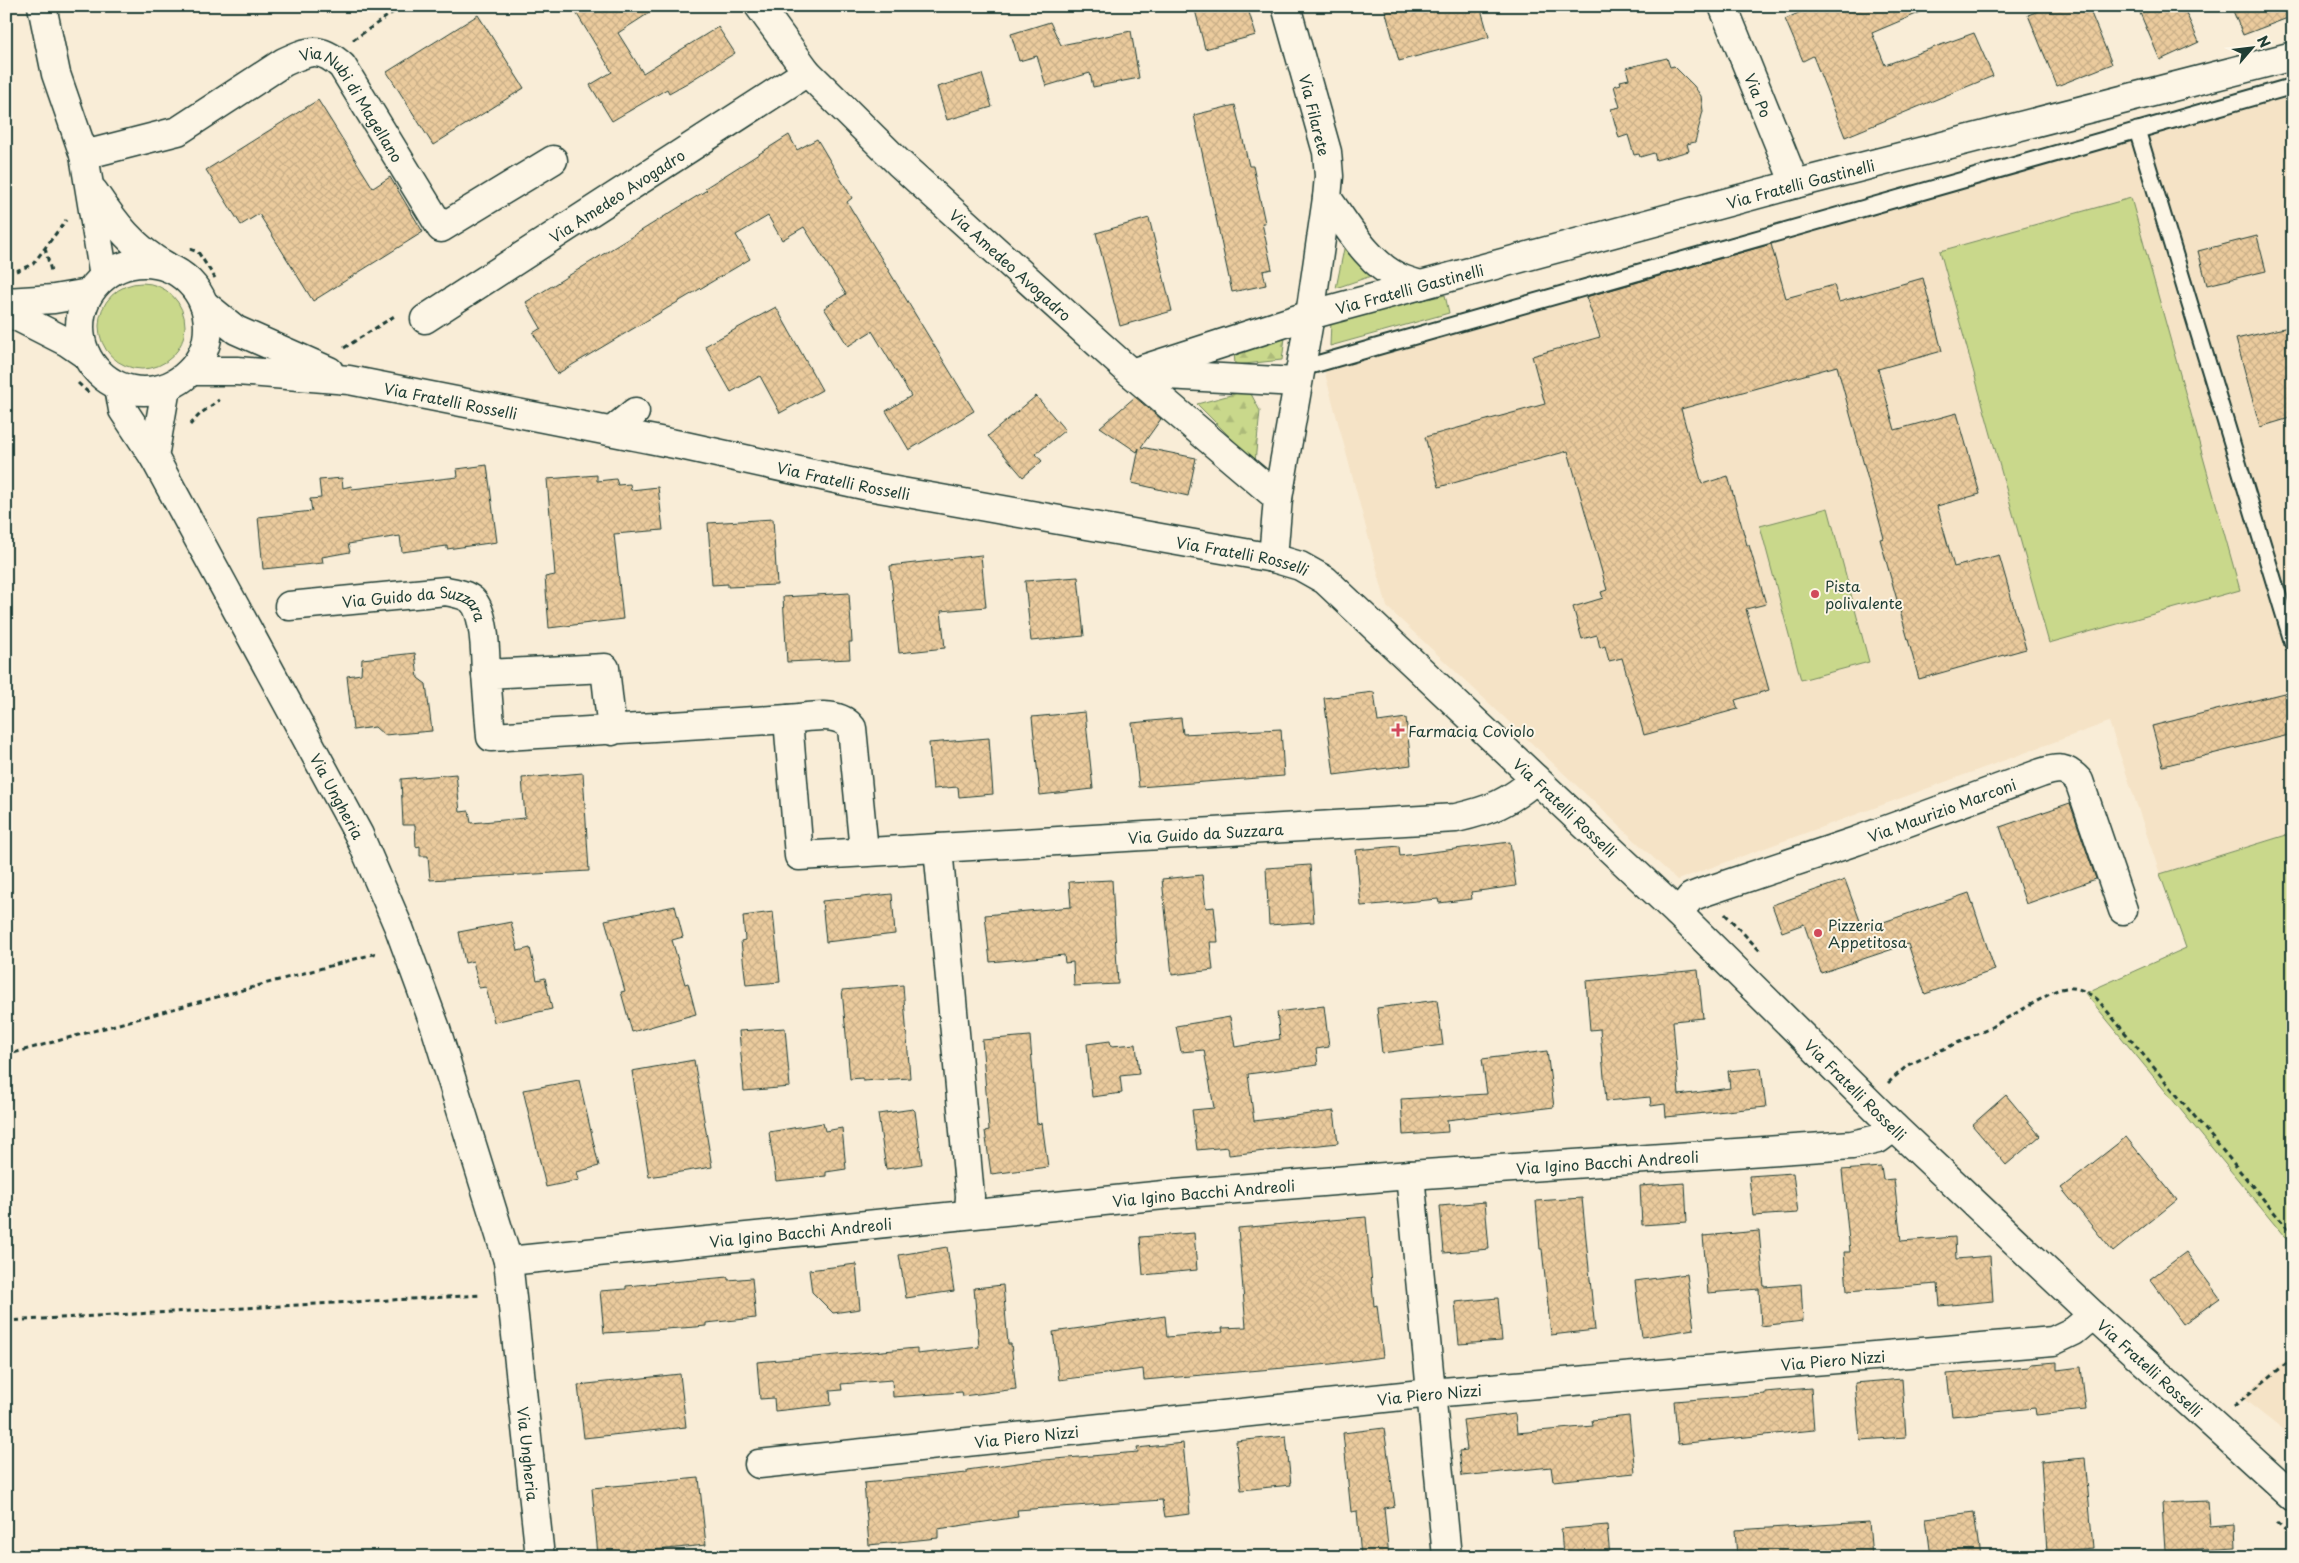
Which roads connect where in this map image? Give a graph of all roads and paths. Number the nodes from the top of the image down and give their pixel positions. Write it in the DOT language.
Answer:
graph roads {
  1 [pos="42,6"];
  2 [pos="402,6"];
  3 [pos="759,6"];
  4 [pos="1286,6"];
  5 [pos="1723,6"];
  6 [pos="330,55"];
  7 [pos="2293,56"];
  8 [pos="807,72"];
  9 [pos="2293,86"];
  10 [pos="2137,130"];
  11 [pos="84,155"];
  12 [pos="553,160"];
  13 [pos="1795,184"];
  14 [pos="89,185"];
  15 [pos="1327,198"];
  16 [pos="166,266"];
  17 [pos="96,285"];
  18 [pos="1421,285"];
  19 [pos="6,302"];
  20 [pos="204,304"];
  21 [pos="6,311"];
  22 [pos="1310,315"];
  23 [pos="425,320"];
  24 [pos="86,356"];
  25 [pos="192,371"];
  26 [pos="1131,374"];
  27 [pos="1298,376"];
  28 [pos="349,380"];
  29 [pos="119,387"];
  30 [pos="166,388"];
  31 [pos="635,412"];
  32 [pos="612,431"];
  33 [pos="154,457"];
  34 [pos="1278,498"];
  35 [pos="1273,558"];
  36 [pos="289,606"];
  37 [pos="2293,644"];
  38 [pos="486,674"];
  39 [pos="788,719"];
  40 [pos="612,731"];
  41 [pos="1536,779"];
  42 [pos="938,848"];
  43 [pos="864,850"];
  44 [pos="2124,910"];
  45 [pos="1678,913"];
  46 [pos="405,946"];
  47 [pos="6,1055"];
  48 [pos="1871,1102"];
  49 [pos="1894,1127"];
  50 [pos="474,1156"];
  51 [pos="1410,1175"];
  52 [pos="969,1213"];
  53 [pos="2293,1235"];
  54 [pos="508,1261"];
  55 [pos="502,1294"];
  56 [pos="2093,1315"];
  57 [pos="6,1320"];
  58 [pos="516,1352"];
  59 [pos="2293,1358"];
  60 [pos="1431,1393"];
  61 [pos="2212,1424"];
  62 [pos="759,1464"];
  63 [pos="2293,1497"];
  64 [pos="540,1557"];
  65 [pos="1447,1557"];
  1 -- 11 [label="street"];
  2 -- 6 [label="path"];
  3 -- 8 [label="street, Via Amedeo Avogadro"];
  4 -- 15 [label="street, Via Filarete"];
  5 -- 13 [label="street, Via Po"];
  6 -- 11 [label="street, Via Nubi di Magellano"];
  6 -- 12 [label="street, Via Nubi di Magellano"];
  7 -- 13 [label="street, Via Fratelli Gastinelli"];
  8 -- 23 [label="street, Via Amedeo Avogadro"];
  8 -- 26 [label="street, Via Amedeo Avogadro"];
  9 -- 10 [label="lane"];
  10 -- 27 [label="lane"];
  10 -- 37 [label="lane"];
  11 -- 14 [label="street"];
  13 -- 18 [label="street, Via Fratelli Gastinelli"];
  14 -- 16 [label="street"];
  14 -- 17 [label="street"];
  15 -- 18 [label="street"];
  15 -- 22 [label="street, Via Filarete"];
  16 -- 17 [label="street, Via Fratelli Rosselli"];
  16 -- 20 [label="street, Via Fratelli Rosselli"];
  17 -- 19 [label="street, Via Fratelli Rosselli"];
  17 -- 24 [label="street, Via Fratelli Rosselli"];
  18 -- 22 [label="street, Via Fratelli Gastinelli"];
  20 -- 25 [label="street, Via Fratelli Rosselli"];
  20 -- 28 [label="street, Via Fratelli Rosselli"];
  21 -- 24 [label="street, Via Fratelli Rosselli"];
  22 -- 26 [label="street, Via Fratelli Gastinelli"];
  22 -- 27 [label="street"];
  24 -- 29 [label="street, Via Fratelli Rosselli"];
  25 -- 28 [label="street, Via Fratelli Rosselli"];
  25 -- 30 [label="street, Via Fratelli Rosselli"];
  26 -- 27 [label="street"];
  26 -- 34 [label="street, Via Amedeo Avogadro"];
  27 -- 34 [label="street"];
  28 -- 32 [label="street, Via Fratelli Rosselli"];
  29 -- 30 [label="street, Via Fratelli Rosselli"];
  29 -- 33 [label="street, Via Ungheria"];
  30 -- 33 [label="street"];
  31 -- 32 [label="street"];
  32 -- 35 [label="street, Via Fratelli Rosselli"];
  33 -- 46 [label="street, Via Ungheria"];
  34 -- 35 [label="street"];
  35 -- 41 [label="street, Via Fratelli Rosselli"];
  36 -- 38 [label="street, Via Guido da Suzzara"];
  38 -- 40 [label="street"];
  38 -- 40 [label="street, Via Guido da Suzzara"];
  39 -- 40 [label="street, Via Guido da Suzzara"];
  39 -- 43 [label="street, Via Guido da Suzzara"];
  39 -- 43 [label="street, Via Guido da Suzzara"];
  41 -- 42 [label="street, Via Guido da Suzzara"];
  41 -- 45 [label="street, Via Fratelli Rosselli"];
  42 -- 43 [label="street, Via Guido da Suzzara"];
  42 -- 52 [label="street"];
  44 -- 45 [label="street, Via Maurizio Marconi"];
  45 -- 48 [label="street, Via Fratelli Rosselli"];
  46 -- 47 [label="path"];
  46 -- 50 [label="street, Via Ungheria"];
  48 -- 49 [label="street, Via Fratelli Rosselli"];
  48 -- 53 [label="path"];
  49 -- 51 [label="street, Via Igino Bacchi Andreoli"];
  49 -- 56 [label="street, Via Fratelli Rosselli"];
  50 -- 54 [label="street, Via Ungheria"];
  50 -- 55 [label="street, Via Ungheria"];
  51 -- 52 [label="street, Via Igino Bacchi Andreoli"];
  51 -- 60 [label="street"];
  52 -- 54 [label="street, Via Igino Bacchi Andreoli"];
  54 -- 58 [label="street, Via Ungheria"];
  55 -- 57 [label="path"];
  55 -- 58 [label="street, Via Ungheria"];
  56 -- 60 [label="street, Via Piero Nizzi"];
  56 -- 61 [label="street, Via Fratelli Rosselli"];
  58 -- 64 [label="street, Via Ungheria"];
  59 -- 61 [label="path"];
  60 -- 62 [label="street, Via Piero Nizzi"];
  60 -- 65 [label="street"];
  61 -- 63 [label="street, Via Fratelli Rosselli"];
}
